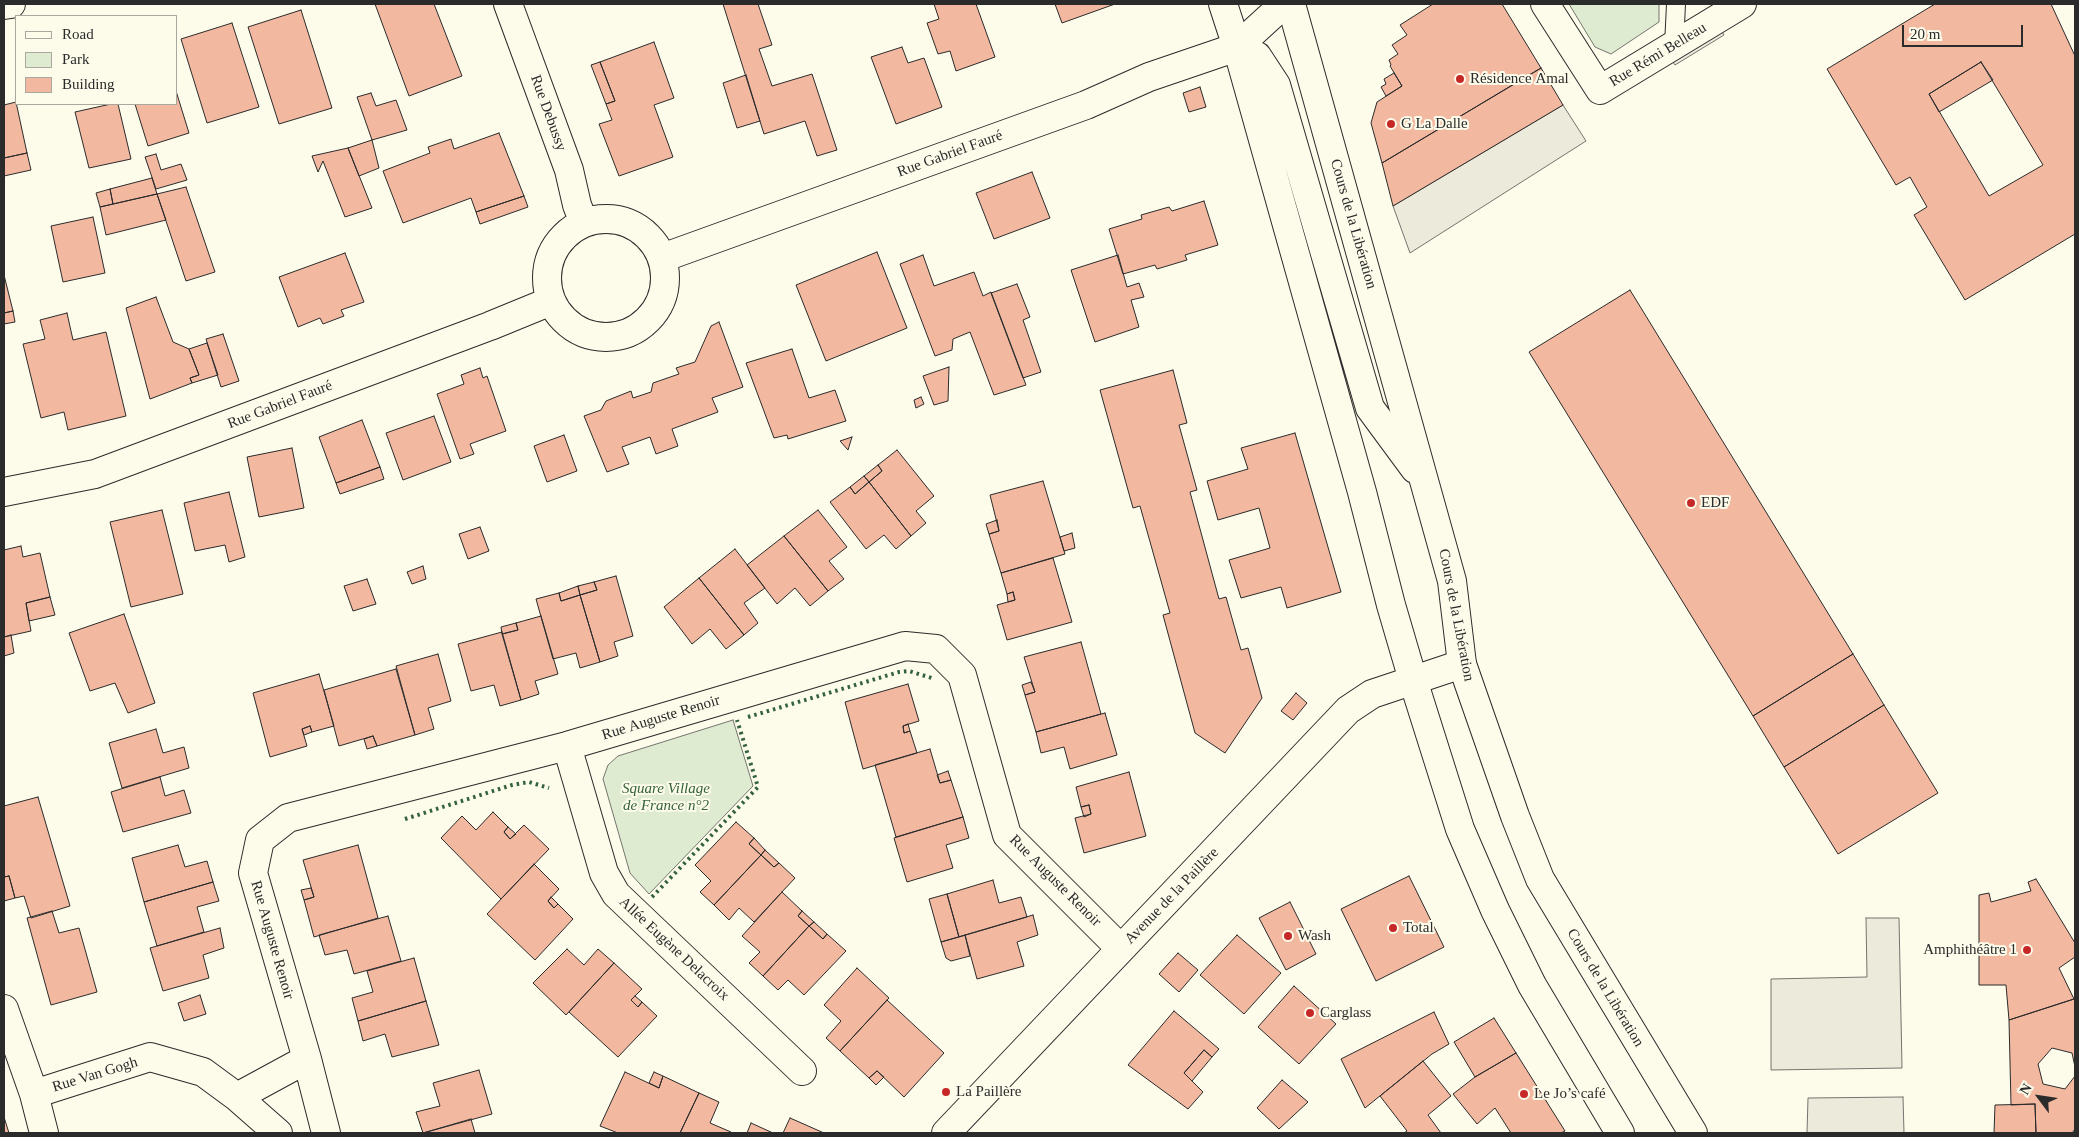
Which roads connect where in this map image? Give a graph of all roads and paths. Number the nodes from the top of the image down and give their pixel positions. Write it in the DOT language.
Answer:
graph roads {
  1 [pos="11,4"];
  2 [pos="508,4"];
  3 [pos="1223,4"];
  4 [pos="1284,4"];
  5 [pos="1291,4"];
  6 [pos="1545,4"];
  7 [pos="1676,4"];
  8 [pos="1742,4"];
  9 [pos="4,5"];
  10 [pos="1674,46"];
  11 [pos="1237,47"];
  12 [pos="584,223"];
  13 [pos="662,258"];
  14 [pos="551,301"];
  15 [pos="1426,484"];
  16 [pos="4,492"];
  17 [pos="1462,664"];
  18 [pos="1413,680"];
  19 [pos="566,746"];
  20 [pos="1120,948"];
  21 [pos="4,1009"];
  22 [pos="307,1059"];
  23 [pos="802,1071"];
  24 [pos="34,1094"];
  25 [pos="237,1097"];
  26 [pos="44,1133"];
  27 [pos="278,1133"];
  28 [pos="326,1133"];
  29 [pos="946,1133"];
  30 [pos="1620,1133"];
  31 [pos="1692,1133"];
  1 -- 9 [label="street"];
  2 -- 12 [label="street, Rue Debussy"];
  3 -- 11 [label="street"];
  4 -- 11 [label="street"];
  5 -- 15 [label="street, Cours de la Libération"];
  6 -- 10 [label="street, Rue Rémi Belleau"];
  7 -- 10 [label="lane"];
  8 -- 10 [label="street, Rue Rémi Belleau"];
  11 -- 13 [label="street, Rue Gabriel Fauré"];
  11 -- 15 [label="street"];
  11 -- 18 [label="street"];
  12 -- 13 [label="street"];
  12 -- 14 [label="street"];
  13 -- 14 [label="street"];
  14 -- 16 [label="street, Rue Gabriel Fauré"];
  15 -- 17 [label="street, Cours de la Libération"];
  17 -- 18 [label="street, Avenue de la Paillère"];
  17 -- 31 [label="street, Cours de la Libération"];
  18 -- 20 [label="street, Avenue de la Paillère"];
  18 -- 30 [label="street"];
  19 -- 20 [label="street, Rue Auguste Renoir"];
  19 -- 22 [label="street, Rue Auguste Renoir"];
  19 -- 23 [label="street, Allée Eugène Delacroix"];
  20 -- 29 [label="street, Avenue de la Paillère"];
  21 -- 24 [label="street, Rue Van Gogh"];
  22 -- 25 [label="street"];
  22 -- 28 [label="street, Rue Auguste Renoir"];
  24 -- 25 [label="street, Rue Van Gogh"];
  24 -- 26 [label="street"];
  25 -- 27 [label="street"];
}
